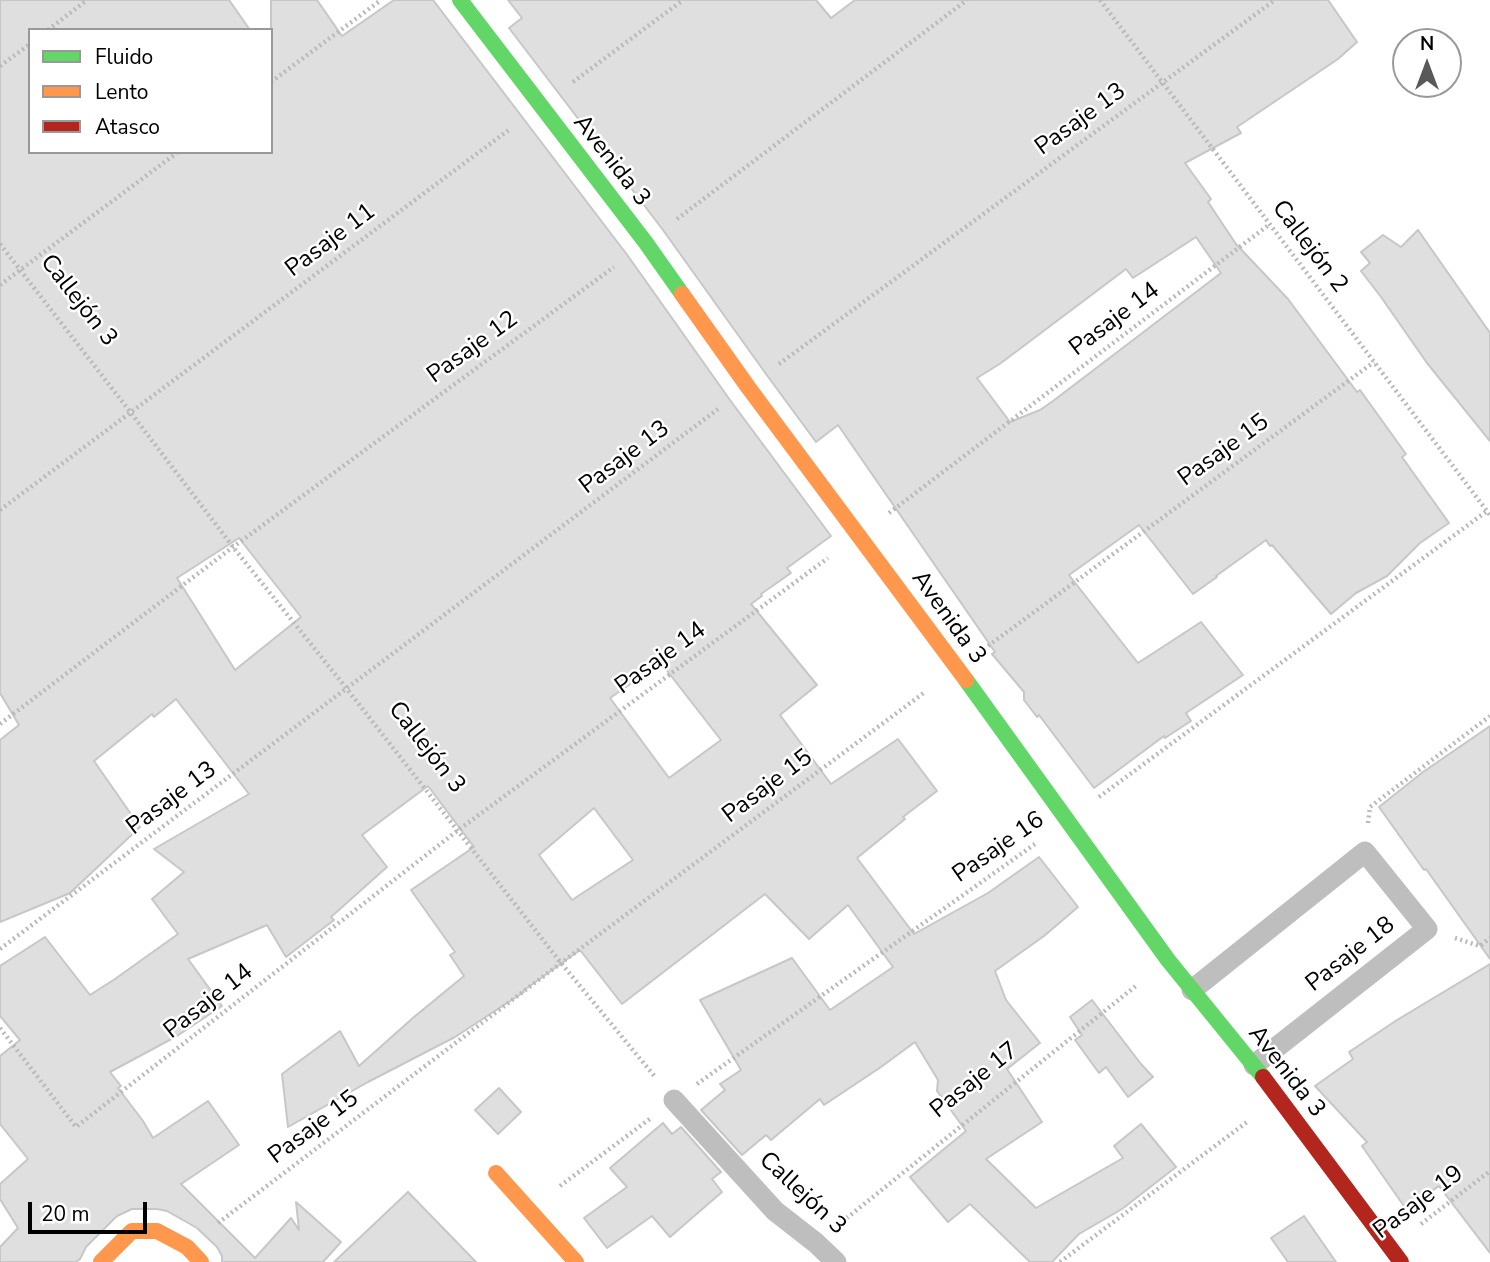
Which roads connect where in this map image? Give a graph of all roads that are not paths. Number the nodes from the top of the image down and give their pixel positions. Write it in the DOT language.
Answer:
graph roads {
  1 [pos="460,0"];
  2 [pos="1192,990"];
  3 [pos="1254,1065"];
  4 [pos="674,1100"];
  5 [pos="496,1173"];
  6 [pos="101,1262"];
  7 [pos="201,1262"];
  8 [pos="576,1262"];
  9 [pos="836,1262"];
  10 [pos="1401,1262"];
  1 -- 2 [label="street, Avenida 3"];
  2 -- 3 [label="street, Avenida 3"];
  2 -- 3 [label="lane, Pasaje 18"];
  3 -- 10 [label="street, Avenida 3"];
  4 -- 9 [label="lane, Callejón 3"];
  5 -- 8 [label="street"];
  6 -- 7 [label="street"];
}
